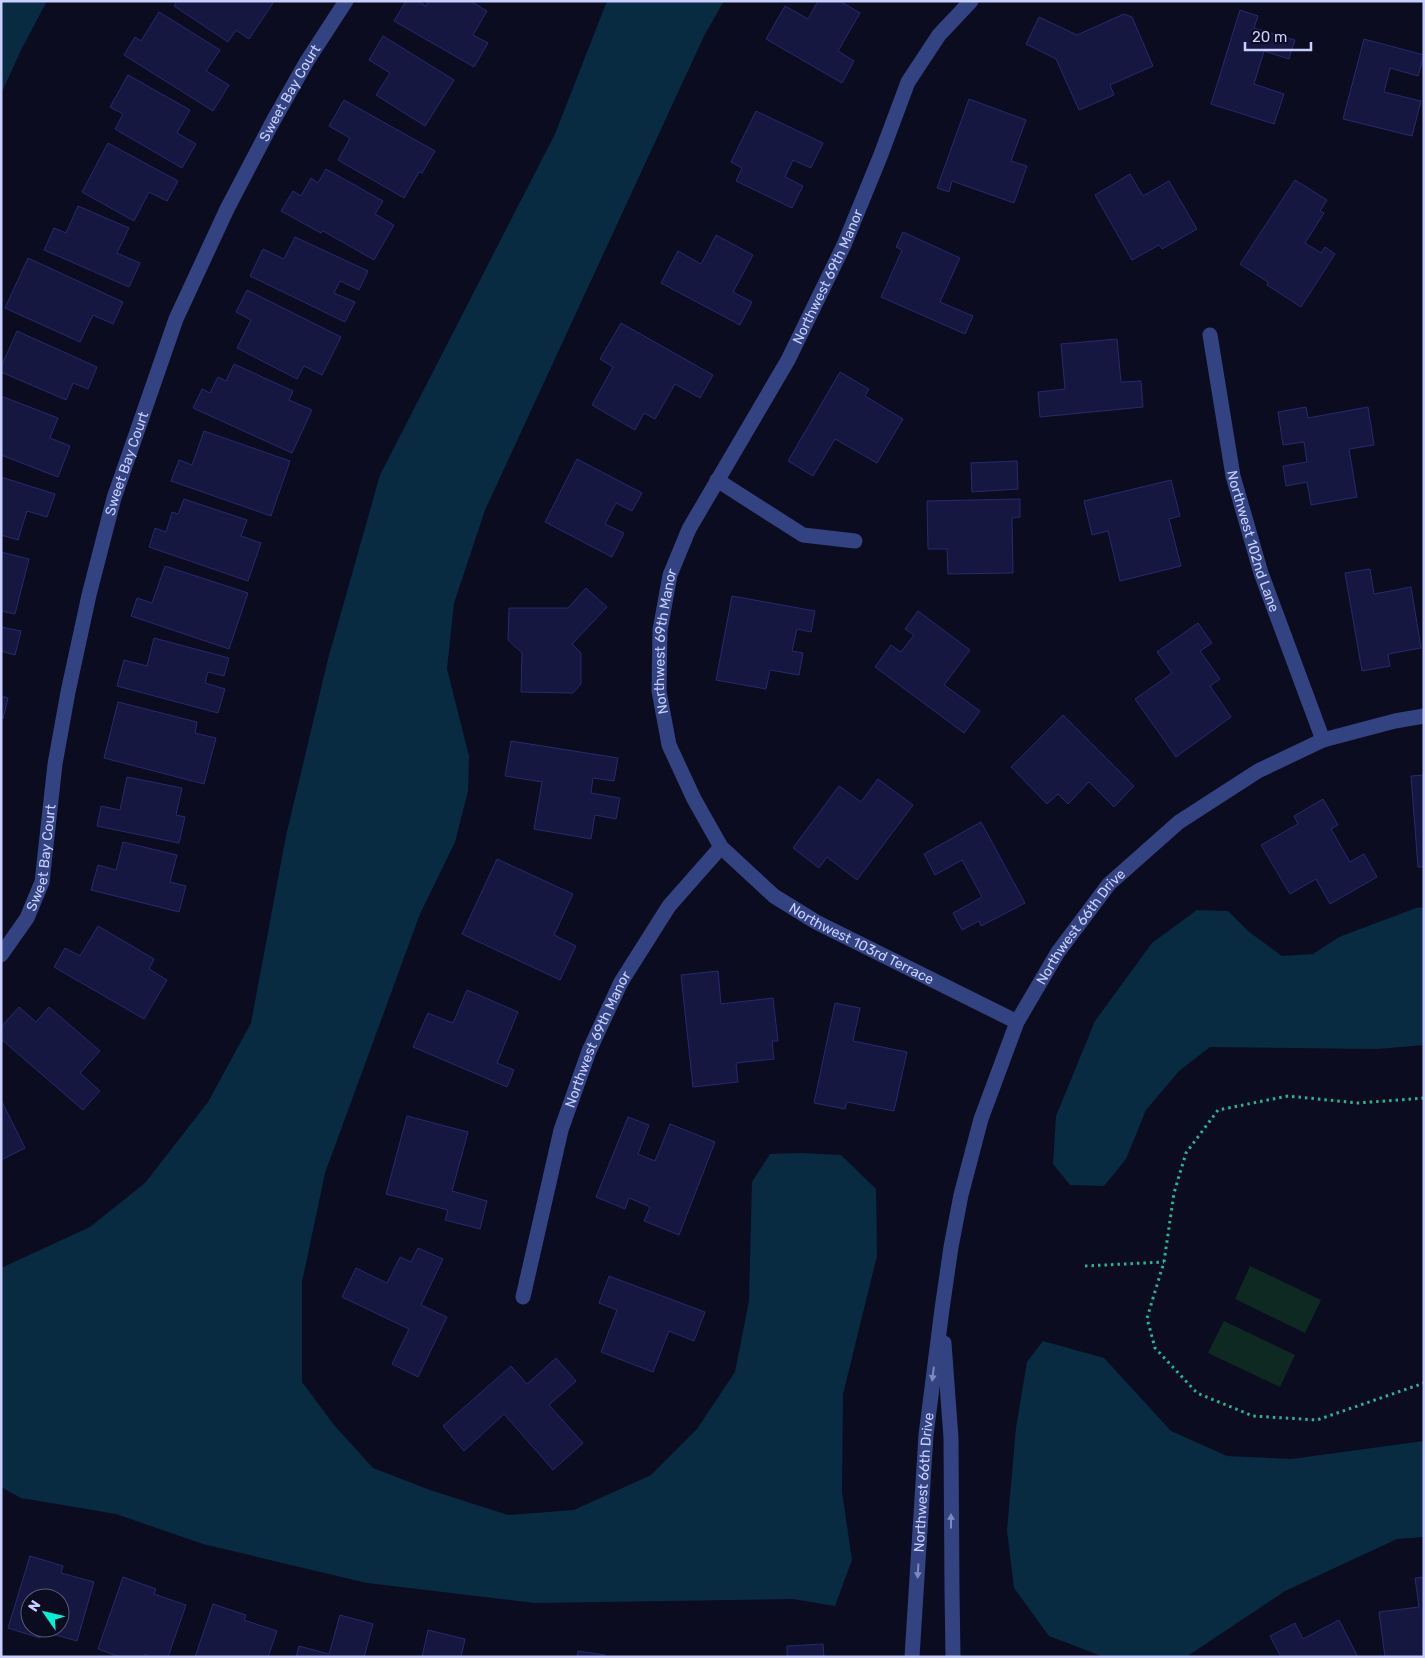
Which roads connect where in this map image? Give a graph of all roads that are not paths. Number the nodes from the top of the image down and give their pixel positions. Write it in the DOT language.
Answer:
graph roads {
  1 [pos="346,1"];
  2 [pos="972,1"];
  3 [pos="1210,335"];
  4 [pos="718,480"];
  5 [pos="855,541"];
  6 [pos="1424,716"];
  7 [pos="1323,740"];
  8 [pos="721,847"];
  9 [pos="1,955"];
  10 [pos="1017,1022"];
  11 [pos="523,1297"];
  12 [pos="942,1309"];
  13 [pos="912,1657"];
  14 [pos="953,1657"];
  1 -- 9 [label="street, Sweet Bay Court"];
  2 -- 4 [label="street, Northwest 69th Manor"];
  3 -- 7 [label="street, Northwest 102nd Lane"];
  4 -- 5 [label="street"];
  4 -- 8 [label="street, Northwest 69th Manor"];
  6 -- 7 [label="street, Northwest 66th Drive"];
  7 -- 10 [label="street, Northwest 66th Drive"];
  8 -- 10 [label="street, Northwest 103rd Terrace"];
  8 -- 11 [label="street, Northwest 69th Manor"];
  10 -- 12 [label="street, Northwest 66th Drive"];
  12 -- 13 [label="street, Northwest 66th Drive, one-way"];
  14 -- 12 [label="street, Northwest 66th Drive, one-way"];
}
